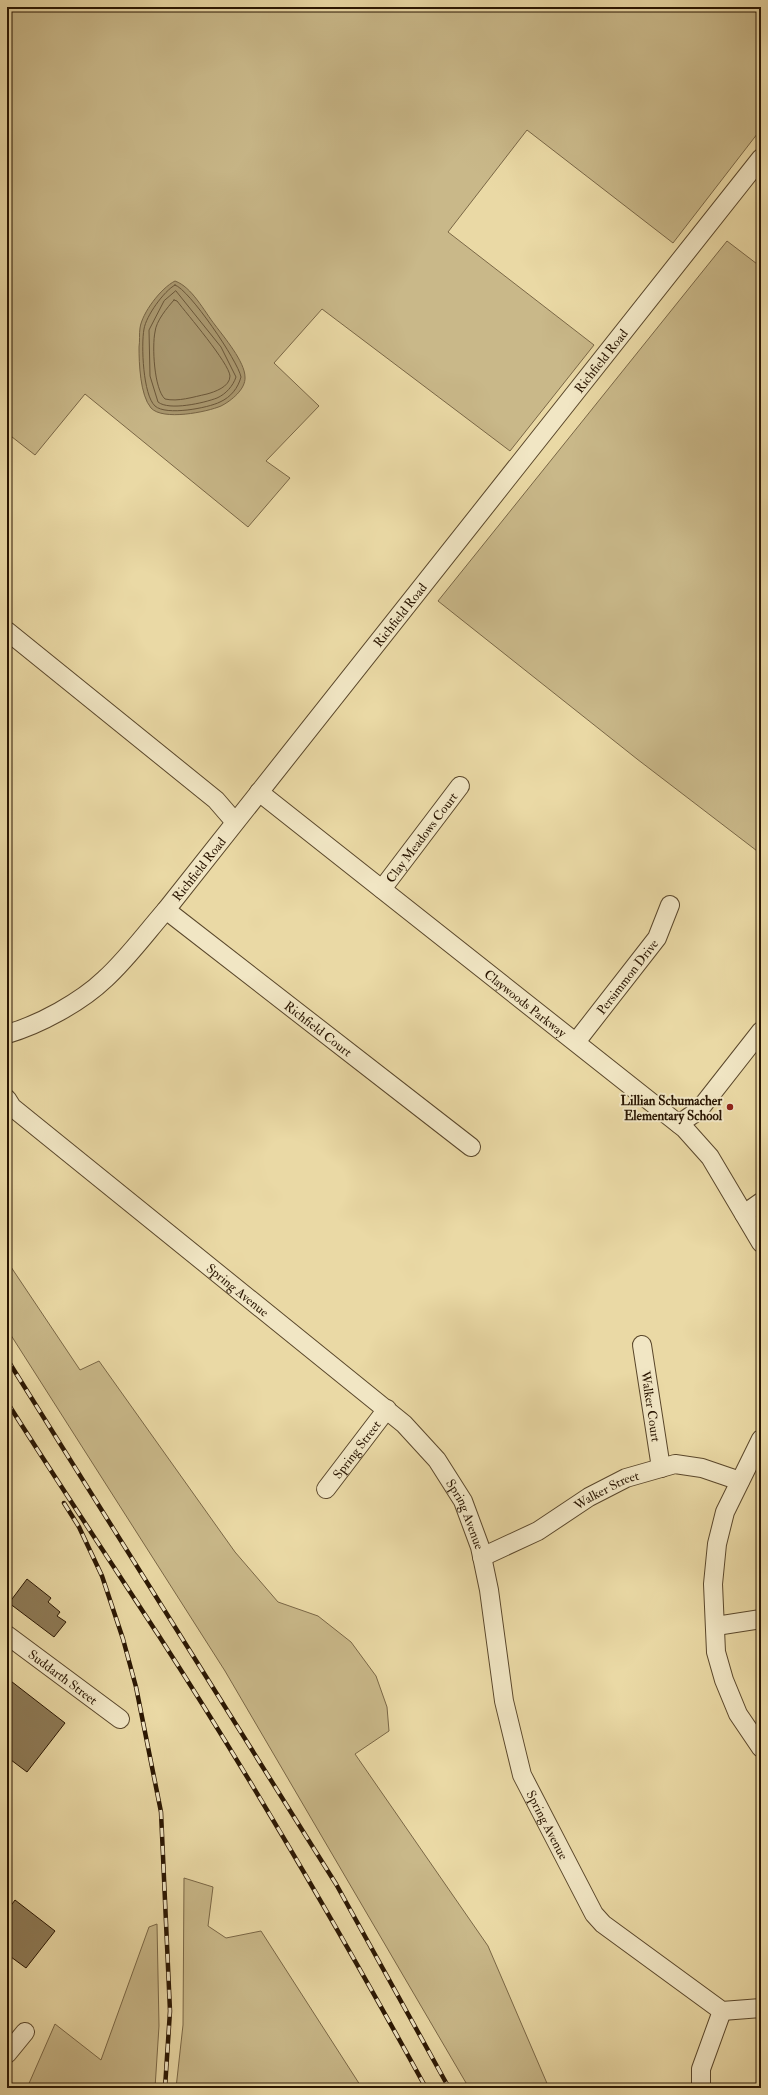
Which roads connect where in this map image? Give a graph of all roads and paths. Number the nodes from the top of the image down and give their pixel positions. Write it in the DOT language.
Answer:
graph roads {
  1 [pos="761,158"];
  2 [pos="7,631"];
  3 [pos="460,786"];
  4 [pos="259,792"];
  5 [pos="235,822"];
  6 [pos="382,889"];
  7 [pos="670,906"];
  8 [pos="166,910"];
  9 [pos="761,1031"];
  10 [pos="7,1034"];
  11 [pos="576,1042"];
  12 [pos="7,1099"];
  13 [pos="679,1124"];
  14 [pos="471,1147"];
  15 [pos="761,1202"];
  16 [pos="744,1214"];
  17 [pos="761,1243"];
  18 [pos="642,1345"];
  19 [pos="387,1409"];
  20 [pos="761,1440"];
  21 [pos="661,1468"];
  22 [pos="740,1481"];
  23 [pos="326,1488"];
  24 [pos="482,1557"];
  25 [pos="761,1619"];
  26 [pos="716,1626"];
  27 [pos="7,1635"];
  28 [pos="120,1719"];
  29 [pos="761,1748"];
  30 [pos="761,2008"];
  31 [pos="722,2011"];
  32 [pos="25,2032"];
  33 [pos="7,2054"];
  34 [pos="701,2088"];
  1 -- 4 [label="street, Richfield Road"];
  2 -- 5 [label="street"];
  3 -- 6 [label="street, Clay Meadows Court"];
  4 -- 5 [label="street, Richfield Road"];
  4 -- 6 [label="street, Claywoods Parkway"];
  5 -- 8 [label="street, Richfield Road"];
  6 -- 11 [label="street, Claywoods Parkway"];
  7 -- 11 [label="street, Persimmon Drive"];
  8 -- 10 [label="street, Richfield Road"];
  8 -- 14 [label="street, Richfield Court"];
  9 -- 13 [label="street"];
  11 -- 13 [label="street, Claywoods Parkway"];
  12 -- 19 [label="street, Spring Avenue"];
  13 -- 16 [label="street, Claywoods Parkway"];
  15 -- 16 [label="street"];
  16 -- 17 [label="street, Claywoods Parkway"];
  18 -- 21 [label="street, Walker Court"];
  19 -- 23 [label="street, Spring Street"];
  19 -- 24 [label="street, Spring Avenue"];
  20 -- 22 [label="street"];
  21 -- 22 [label="street, Walker Street"];
  21 -- 24 [label="street, Walker Street"];
  22 -- 26 [label="street"];
  24 -- 31 [label="street, Spring Avenue"];
  25 -- 26 [label="street"];
  26 -- 29 [label="street"];
  27 -- 28 [label="street, Suddarth Street"];
  30 -- 31 [label="street"];
  31 -- 34 [label="street"];
  32 -- 33 [label="street"];
}
